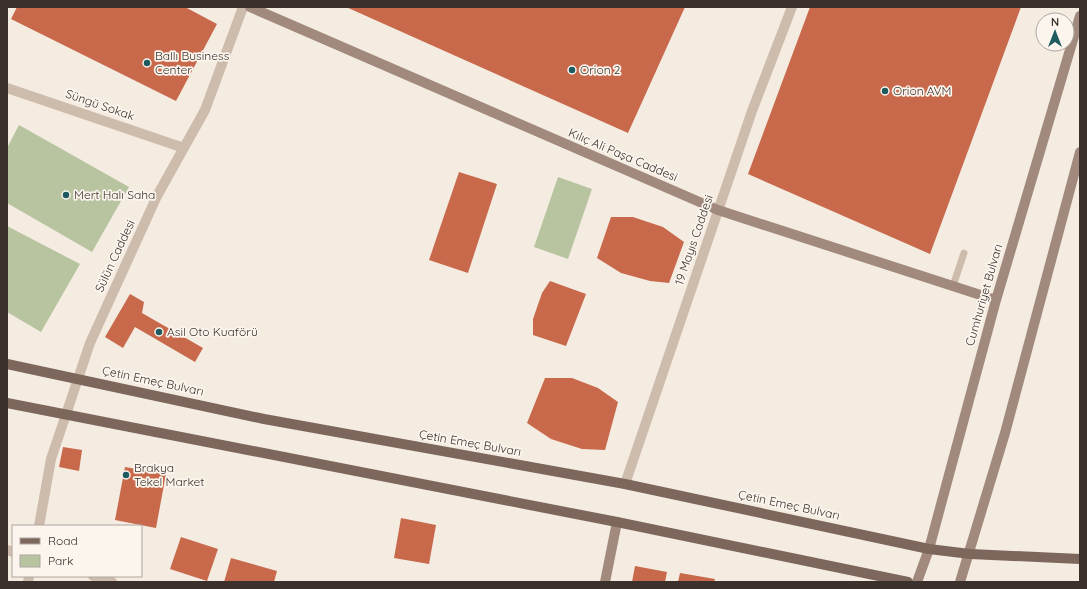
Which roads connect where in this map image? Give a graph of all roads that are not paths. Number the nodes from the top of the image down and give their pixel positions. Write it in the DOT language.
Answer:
graph roads {
  1 [pos="243,7"];
  2 [pos="250,7"];
  3 [pos="792,7"];
  4 [pos="1080,16"];
  5 [pos="7,88"];
  6 [pos="184,148"];
  7 [pos="1080,152"];
  8 [pos="718,210"];
  9 [pos="964,253"];
  10 [pos="953,286"];
  11 [pos="996,300"];
  12 [pos="7,364"];
  13 [pos="77,378"];
  14 [pos="7,402"];
  15 [pos="66,414"];
  16 [pos="625,484"];
  17 [pos="617,522"];
  18 [pos="39,525"];
  19 [pos="929,549"];
  20 [pos="970,554"];
  21 [pos="1080,559"];
  22 [pos="96,577"];
  23 [pos="112,582"];
  24 [pos="605,582"];
  25 [pos="908,582"];
  26 [pos="917,582"];
  27 [pos="960,582"];
  1 -- 6 [label="street, Sülün Caddesi"];
  2 -- 8 [label="main road, Kılıç Ali Paşa Caddesi"];
  3 -- 8 [label="street, 19 Mayıs Caddesi"];
  4 -- 11 [label="main road, Cumhuriyet Bulvarı"];
  5 -- 6 [label="street, Süngü Sokak"];
  6 -- 13 [label="street, Sülün Caddesi"];
  7 -- 20 [label="main road"];
  8 -- 10 [label="main road, Kılıç Ali Paşa Caddesi"];
  8 -- 16 [label="street, 19 Mayıs Caddesi"];
  9 -- 10 [label="lane"];
  10 -- 11 [label="main road, Kılıç Ali Paşa Caddesi"];
  11 -- 19 [label="main road, Cumhuriyet Bulvarı"];
  12 -- 13 [label="main road, Çetin Emeç Bulvarı"];
  13 -- 15 [label="street, Sülün Caddesi"];
  13 -- 16 [label="main road, Çetin Emeç Bulvarı"];
  14 -- 15 [label="main road"];
  15 -- 17 [label="main road"];
  15 -- 18 [label="street, Sülün Caddesi"];
  16 -- 19 [label="main road, Çetin Emeç Bulvarı"];
  17 -- 24 [label="main road"];
  17 -- 25 [label="main road"];
  19 -- 20 [label="main road, Çetin Emeç Bulvarı"];
  19 -- 26 [label="main road, Cumhuriyet Bulvarı"];
  20 -- 21 [label="main road, Çetin Emeç Bulvarı"];
  20 -- 27 [label="main road"];
  22 -- 23 [label="street"];
}
